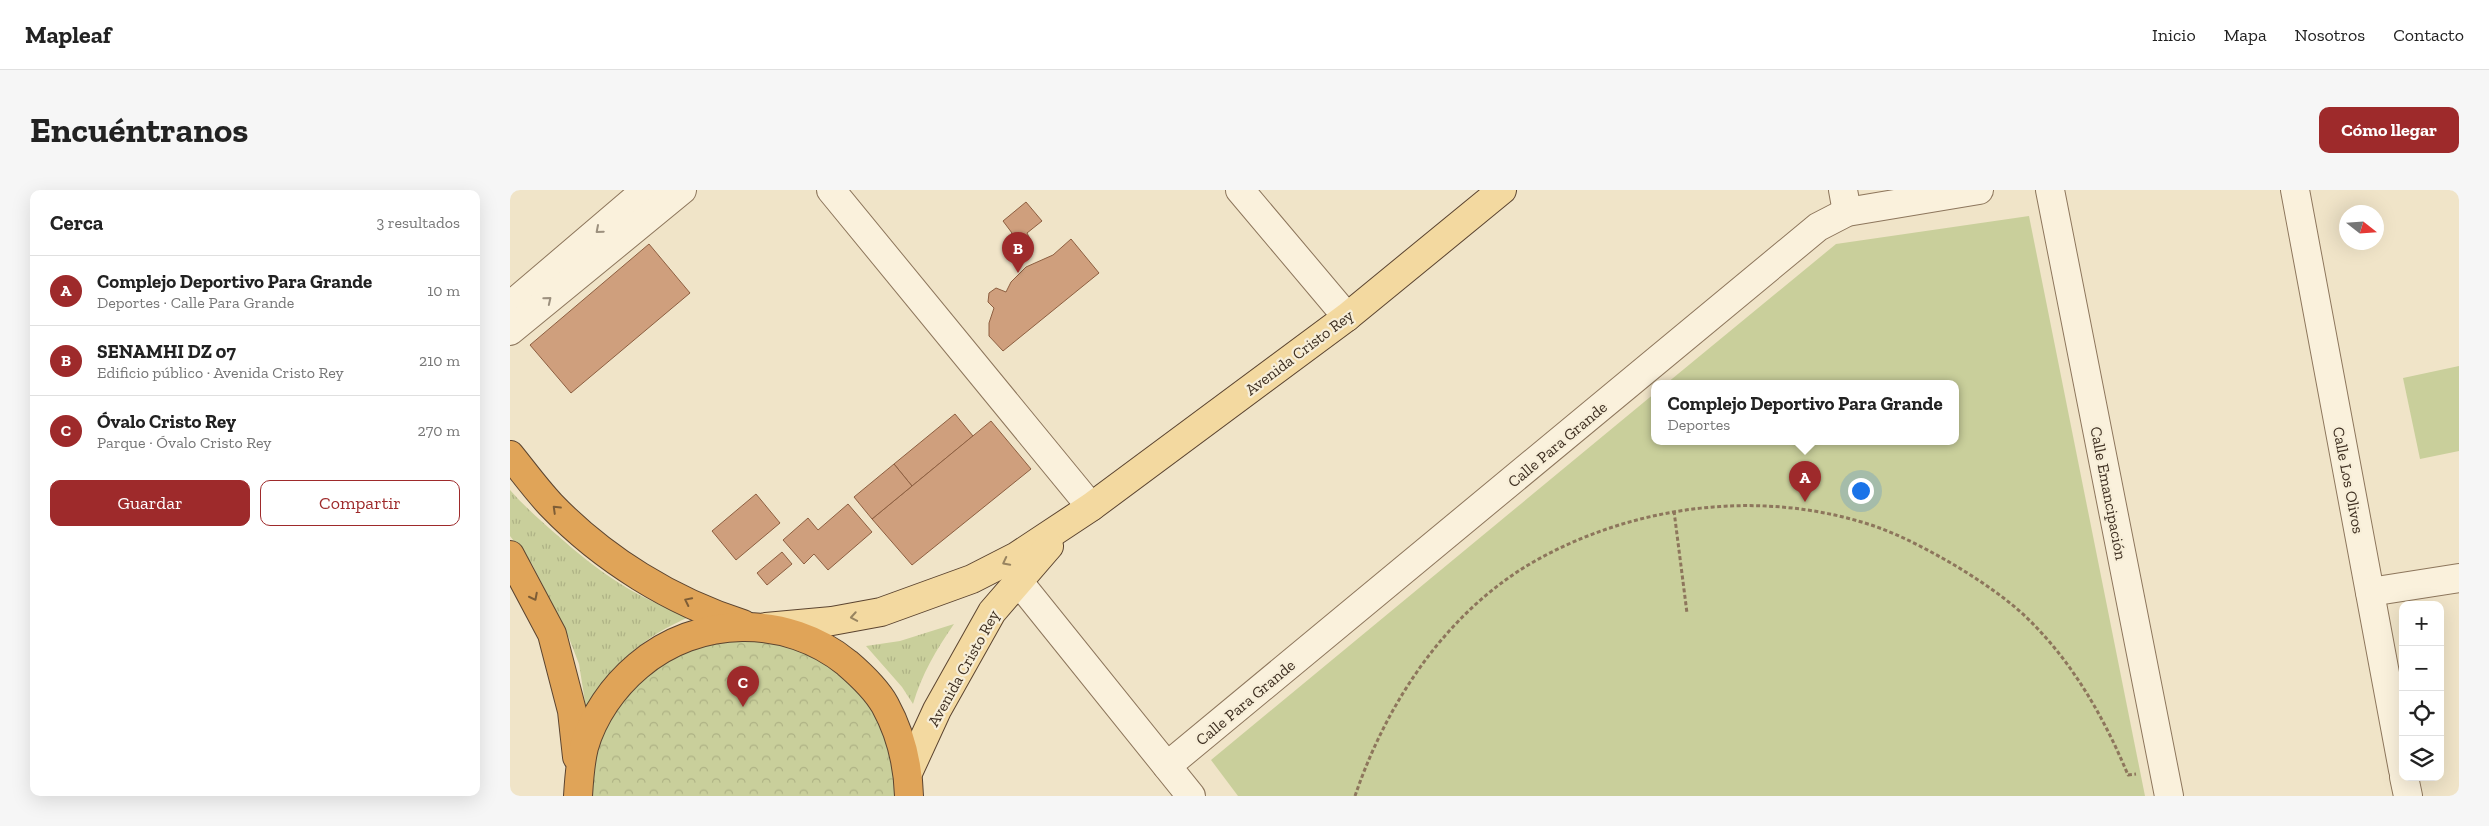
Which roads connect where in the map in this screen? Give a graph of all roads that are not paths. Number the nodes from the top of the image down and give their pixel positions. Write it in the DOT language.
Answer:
graph roads {
  1 [pos="682,190"];
  2 [pos="831,190"];
  3 [pos="1240,190"];
  4 [pos="1502,190"];
  5 [pos="1979,190"];
  6 [pos="2050,190"];
  7 [pos="2295,190"];
  8 [pos="637,193"];
  9 [pos="1845,201"];
  10 [pos="510,306"];
  11 [pos="1347,316"];
  12 [pos="510,331"];
  13 [pos="510,455"];
  14 [pos="1091,507"];
  15 [pos="513,569"];
  16 [pos="2459,578"];
  17 [pos="1018,581"];
  18 [pos="2370,592"];
  19 [pos="757,627"];
  20 [pos="2399,748"];
  21 [pos="1167,766"];
  22 [pos="2405,781"];
  23 [pos="909,784"];
  24 [pos="579,785"];
  25 [pos="1191,796"];
  26 [pos="2169,796"];
  27 [pos="2408,796"];
  12 -- 1 [label="street, one-way"];
  2 -- 14 [label="street"];
  3 -- 11 [label="street"];
  4 -- 11 [label="main road, Avenida Cristo Rey"];
  5 -- 9 [label="street, Calle Para Grande"];
  6 -- 26 [label="street, Calle Emancipación"];
  7 -- 18 [label="street, Calle Los Olivos"];
  8 -- 10 [label="street, one-way"];
  9 -- 21 [label="street, Calle Para Grande"];
  11 -- 14 [label="main road, Avenida Cristo Rey"];
  19 -- 13 [label="highway, one-way"];
  14 -- 17 [label="main road, Avenida Cristo Rey"];
  14 -- 19 [label="main road, Avenida Cristo Rey, one-way"];
  15 -- 24 [label="highway, one-way"];
  16 -- 18 [label="street"];
  17 -- 21 [label="street"];
  17 -- 23 [label="main road, Avenida Cristo Rey"];
  18 -- 20 [label="street, Calle Los Olivos"];
  19 -- 23 [label="highway"];
  19 -- 24 [label="highway"];
  21 -- 25 [label="street"];
  22 -- 27 [label="street"];
}
